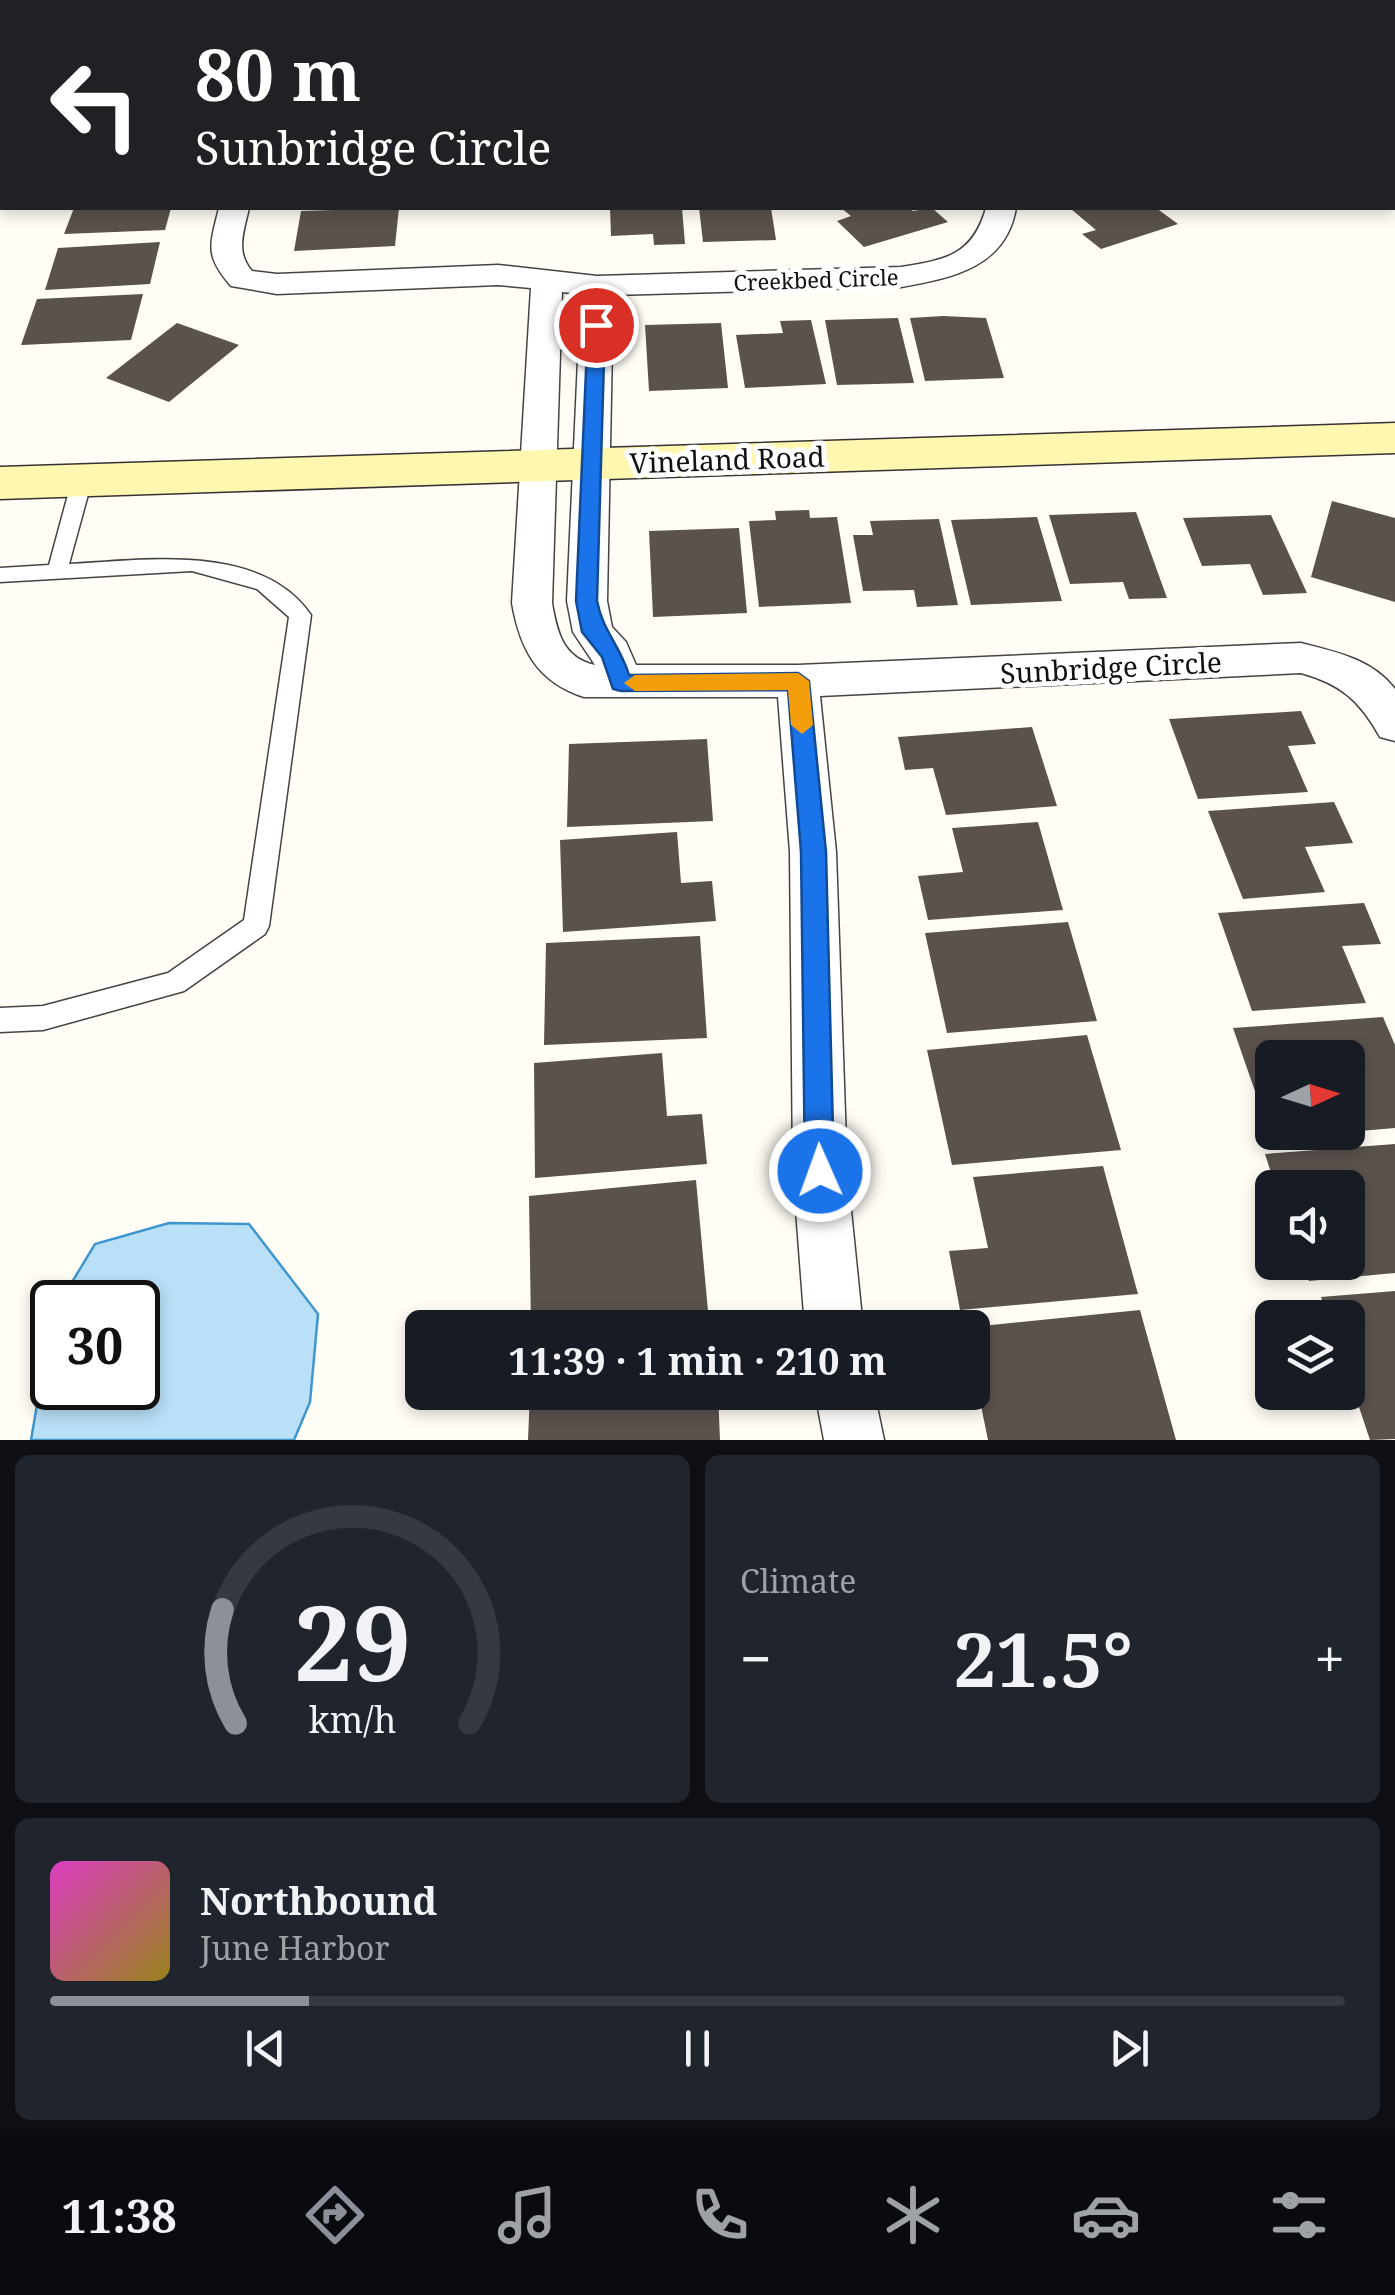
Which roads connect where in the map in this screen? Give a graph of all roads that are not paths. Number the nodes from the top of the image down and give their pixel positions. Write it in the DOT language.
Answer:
graph roads {
  1 [pos="234,210"];
  2 [pos="1001,210"];
  3 [pos="547,278"];
  4 [pos="597,286"];
  5 [pos="597,344"];
  6 [pos="546,345"];
  7 [pos="1395,438"];
  8 [pos="594,464"];
  9 [pos="540,465"];
  10 [pos="82,480"];
  11 [pos="0,483"];
  12 [pos="57,572"];
  13 [pos="0,575"];
  14 [pos="586,601"];
  15 [pos="532,604"];
  16 [pos="798,681"];
  17 [pos="621,683"];
  18 [pos="1395,725"];
  19 [pos="0,1020"];
  20 [pos="832,1310"];
  21 [pos="848,1410"];
  22 [pos="854,1440"];
  1 -- 3 [label="street, Creekbed Circle"];
  2 -- 4 [label="street, Creekbed Circle"];
  3 -- 4 [label="street, Creekbed Circle"];
  3 -- 6 [label="street"];
  4 -- 5 [label="street"];
  5 -- 6 [label="lane"];
  5 -- 8 [label="street"];
  6 -- 9 [label="street"];
  7 -- 8 [label="main road, Vineland Road"];
  8 -- 9 [label="main road, Vineland Road"];
  8 -- 14 [label="street"];
  9 -- 10 [label="main road, Vineland Road"];
  9 -- 15 [label="street, Sunbridge Circle"];
  10 -- 11 [label="main road, Vineland Road"];
  10 -- 12 [label="lane"];
  12 -- 13 [label="lane"];
  12 -- 19 [label="lane"];
  14 -- 15 [label="street"];
  14 -- 17 [label="street"];
  15 -- 17 [label="street, Sunbridge Circle"];
  16 -- 17 [label="street, Sunbridge Circle"];
  16 -- 18 [label="street, Sunbridge Circle"];
  16 -- 20 [label="street"];
  21 -- 22 [label="street"];
}
